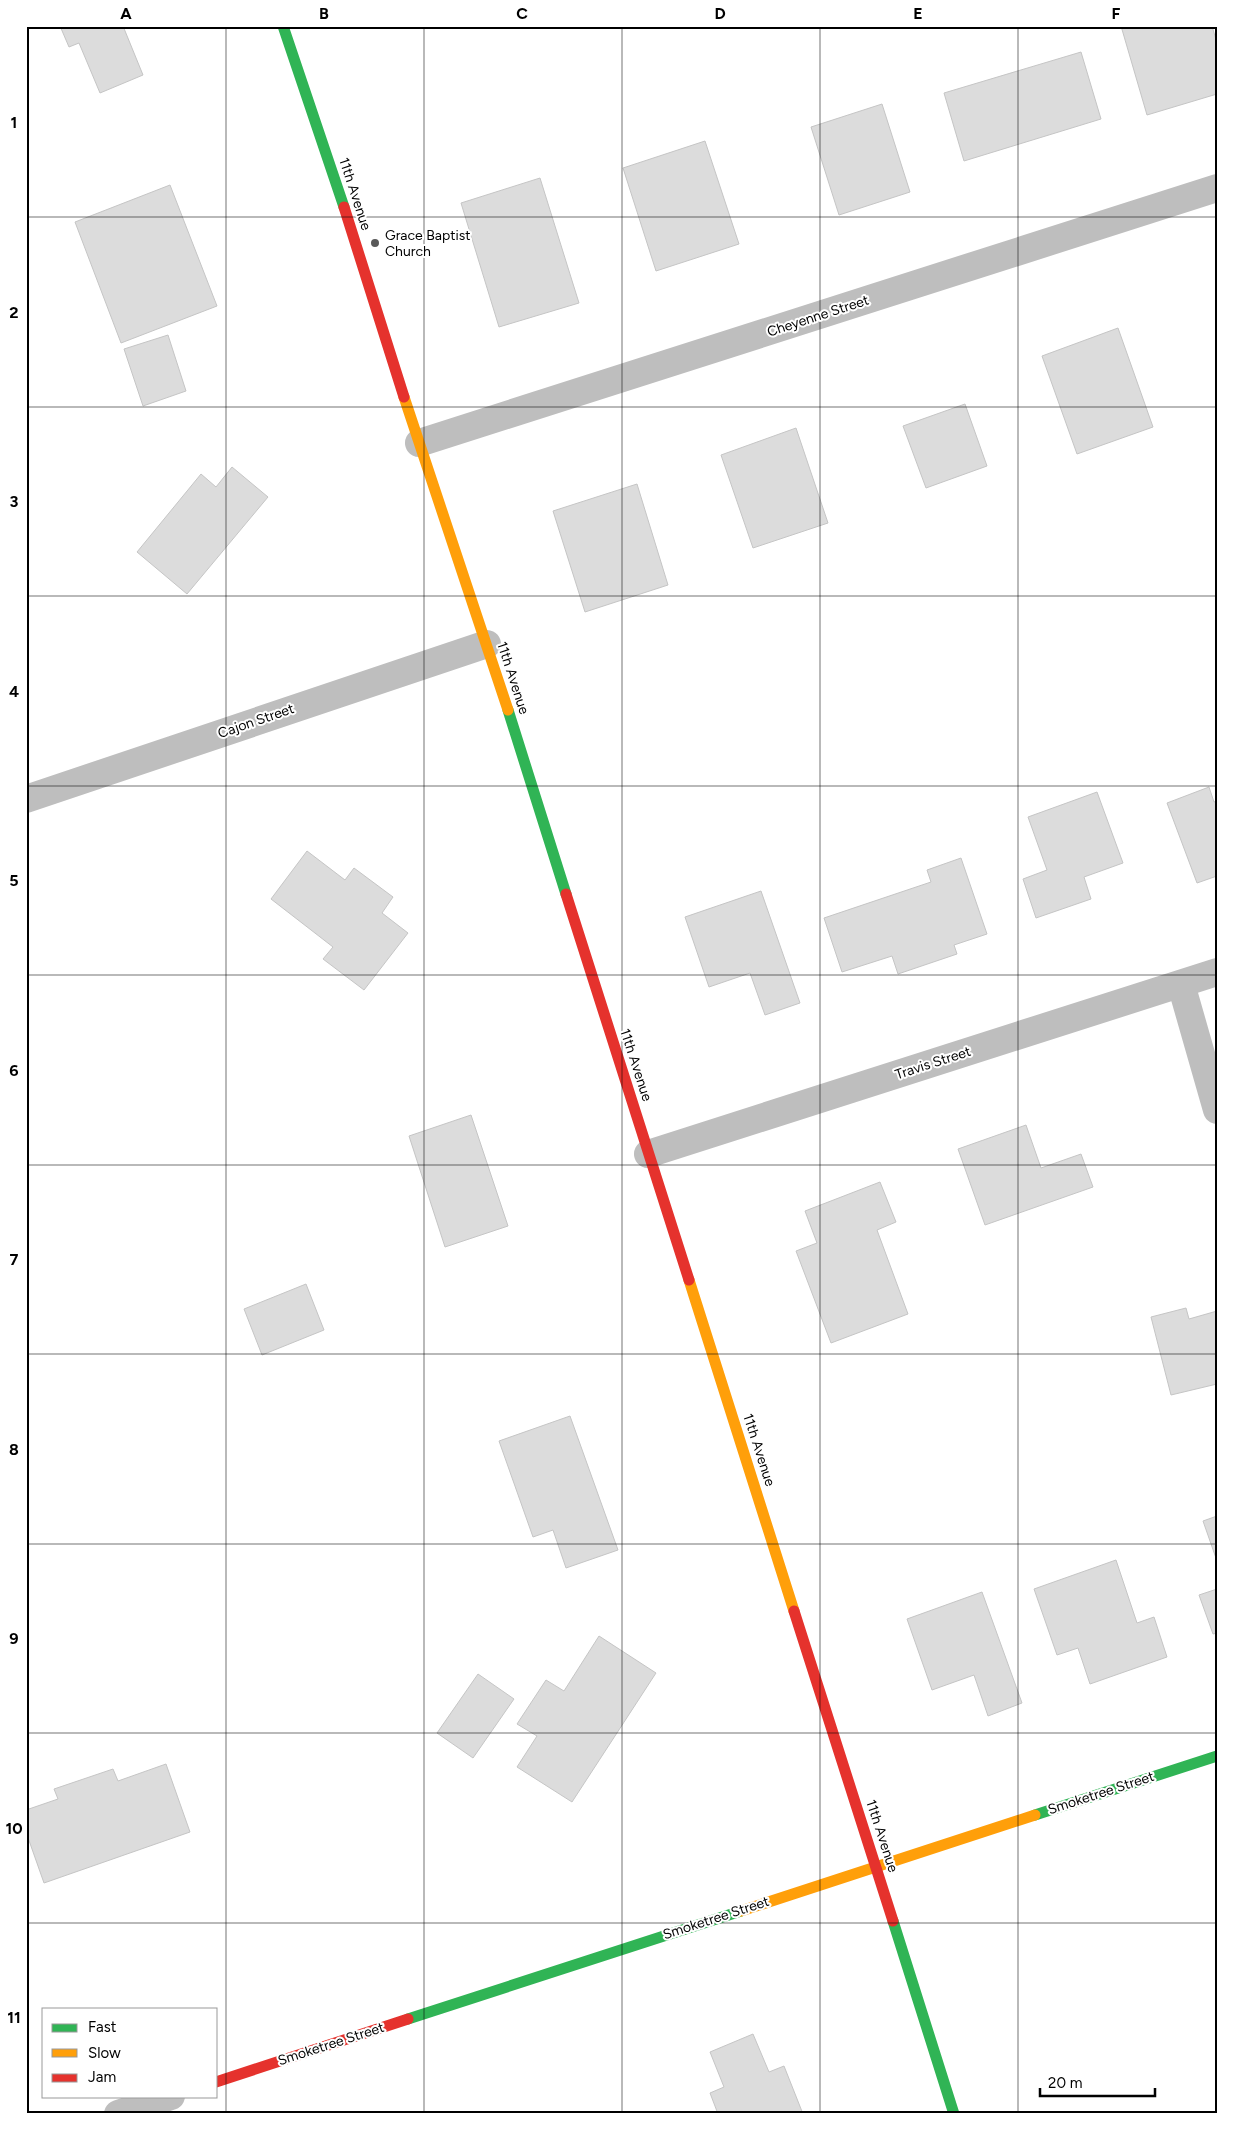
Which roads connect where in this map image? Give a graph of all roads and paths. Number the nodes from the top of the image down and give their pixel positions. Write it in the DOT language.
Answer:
graph roads {
  1 [pos="283,26"];
  2 [pos="1217,188"];
  3 [pos="419,443"];
  4 [pos="487,644"];
  5 [pos="26,799"];
  6 [pos="1217,972"];
  7 [pos="1182,984"];
  8 [pos="1217,1110"];
  9 [pos="648,1154"];
  10 [pos="1217,1756"];
  11 [pos="876,1866"];
  12 [pos="218,2081"];
  13 [pos="166,2098"];
  14 [pos="118,2114"];
  15 [pos="954,2114"];
  1 -- 3 [label="main road, 11th Avenue"];
  2 -- 3 [label="street, Cheyenne Street"];
  3 -- 4 [label="main road, 11th Avenue"];
  4 -- 5 [label="street, Cajon Street"];
  4 -- 9 [label="main road, 11th Avenue"];
  6 -- 7 [label="street, Travis Street"];
  7 -- 8 [label="street"];
  7 -- 9 [label="street, Travis Street"];
  9 -- 11 [label="main road, 11th Avenue"];
  10 -- 11 [label="main road, Smoketree Street"];
  11 -- 12 [label="main road, Smoketree Street"];
  11 -- 15 [label="main road, 11th Avenue"];
  13 -- 14 [label="street"];
}
